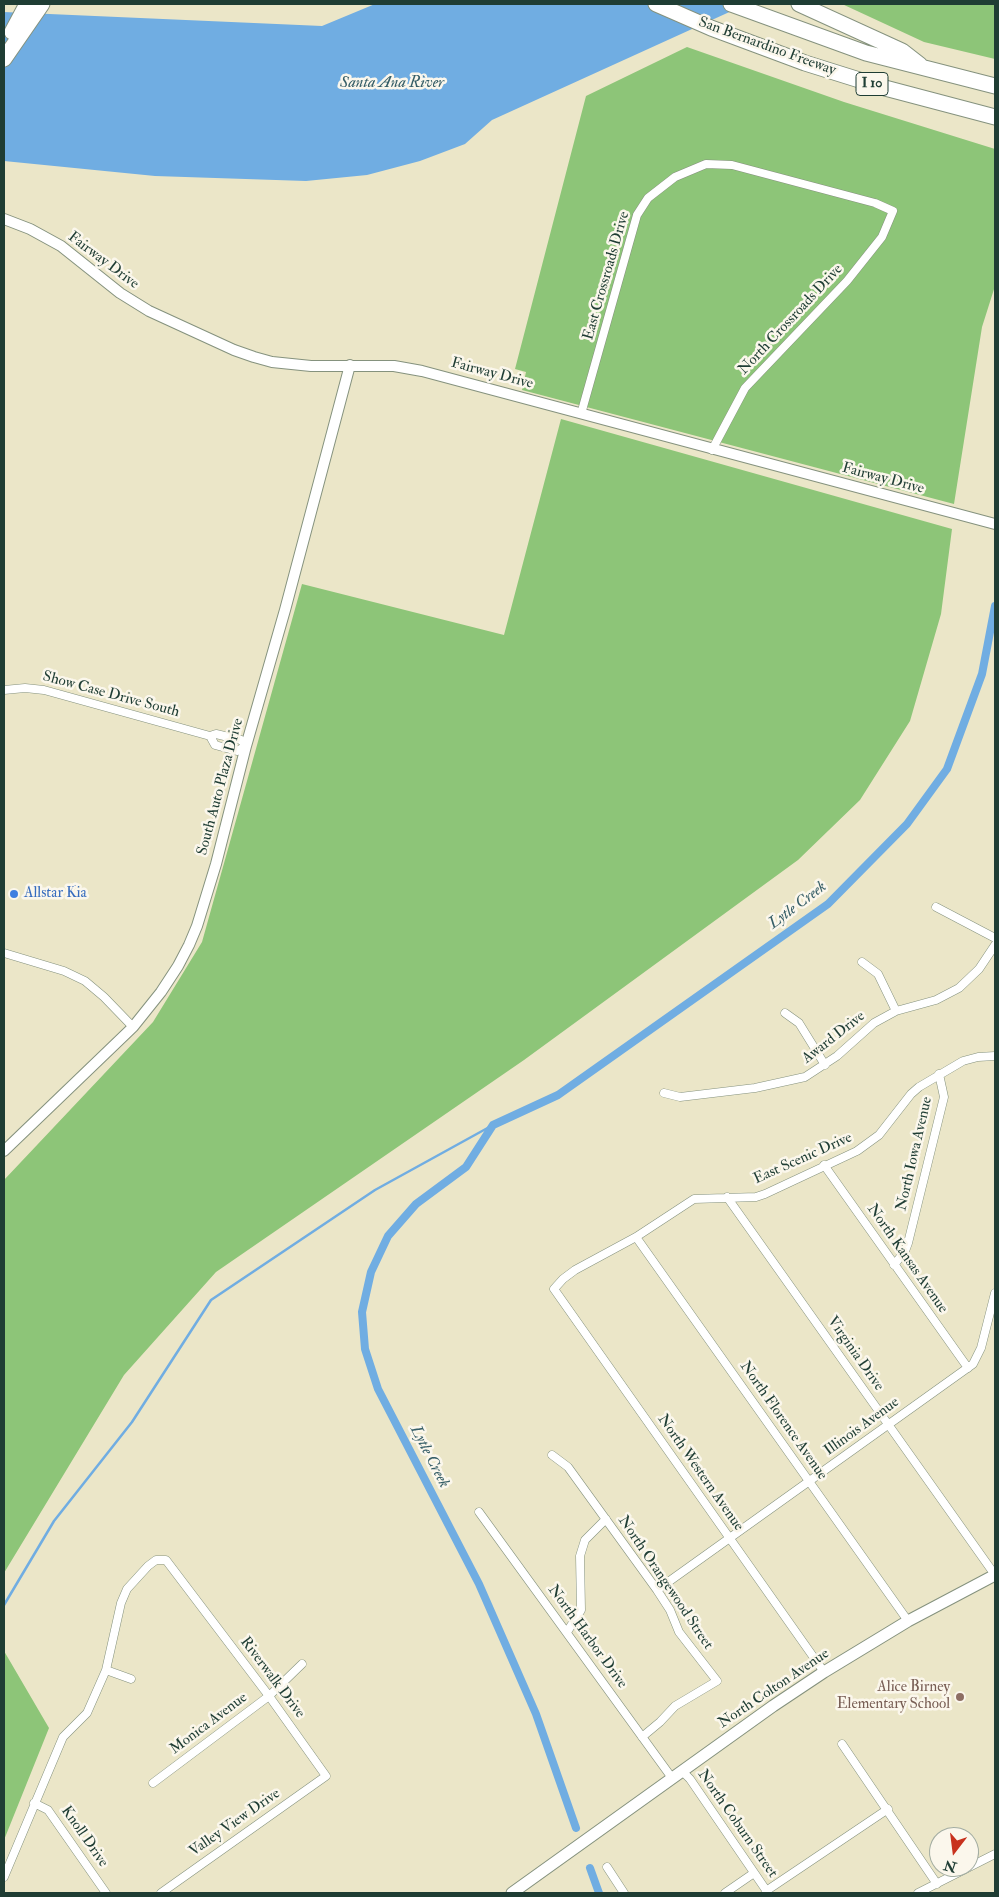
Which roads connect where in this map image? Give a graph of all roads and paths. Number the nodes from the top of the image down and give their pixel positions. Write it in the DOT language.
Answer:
graph roads {
  1 [pos="27,4"];
  2 [pos="42,4"];
  3 [pos="656,4"];
  4 [pos="731,4"];
  5 [pos="799,4"];
  6 [pos="4,49"];
  7 [pos="4,59"];
  8 [pos="923,68"];
  9 [pos="995,86"];
  10 [pos="995,117"];
  11 [pos="893,211"];
  12 [pos="4,219"];
  13 [pos="350,366"];
  14 [pos="582,414"];
  15 [pos="712,450"];
  16 [pos="995,524"];
  17 [pos="4,690"];
  18 [pos="210,736"];
  19 [pos="246,746"];
  20 [pos="936,907"];
  21 [pos="995,938"];
  22 [pos="995,945"];
  23 [pos="4,953"];
  24 [pos="862,962"];
  25 [pos="896,1011"];
  26 [pos="785,1013"];
  27 [pos="132,1027"];
  28 [pos="995,1056"];
  29 [pos="825,1065"];
  30 [pos="939,1074"];
  31 [pos="664,1093"];
  32 [pos="4,1151"];
  33 [pos="824,1166"];
  34 [pos="727,1197"];
  35 [pos="636,1237"];
  36 [pos="894,1265"];
  37 [pos="554,1289"];
  38 [pos="995,1293"];
  39 [pos="968,1368"];
  40 [pos="888,1425"];
  41 [pos="552,1455"];
  42 [pos="809,1481"];
  43 [pos="479,1512"];
  44 [pos="606,1519"];
  45 [pos="729,1538"];
  46 [pos="995,1575"];
  47 [pos="657,1590"];
  48 [pos="908,1621"];
  49 [pos="567,1632"];
  50 [pos="302,1664"];
  51 [pos="106,1670"];
  52 [pos="824,1672"];
  53 [pos="131,1679"];
  54 [pos="269,1696"];
  55 [pos="642,1737"];
  56 [pos="842,1744"];
  57 [pos="683,1772"];
  58 [pos="326,1776"];
  59 [pos="672,1778"];
  60 [pos="153,1783"];
  61 [pos="34,1803"];
  62 [pos="888,1809"];
  63 [pos="995,1854"];
  64 [pos="607,1867"];
  65 [pos="754,1873"];
  66 [pos="4,1877"];
  67 [pos="937,1884"];
  68 [pos="767,1892"];
  69 [pos="106,1893"];
  70 [pos="161,1893"];
  71 [pos="512,1893"];
  72 [pos="624,1893"];
  73 [pos="725,1893"];
  74 [pos="918,1893"];
  1 -- 6 [label="highway"];
  2 -- 7 [label="highway"];
  3 -- 10 [label="highway, San Bernardino Freeway / I 10"];
  4 -- 8 [label="highway, I 10"];
  5 -- 8 [label="highway"];
  8 -- 9 [label="highway, I 10"];
  11 -- 14 [label="street, East Crossroads Drive"];
  11 -- 15 [label="street, North Crossroads Drive"];
  12 -- 13 [label="street, Fairway Drive"];
  13 -- 14 [label="street, Fairway Drive"];
  13 -- 19 [label="street, South Auto Plaza Drive"];
  14 -- 15 [label="street, Fairway Drive"];
  15 -- 16 [label="street, Fairway Drive"];
  17 -- 18 [label="street, Show Case Drive South"];
  18 -- 19 [label="street, Show Case Drive South"];
  18 -- 19 [label="street, Show Case Drive South"];
  19 -- 27 [label="street, South Auto Plaza Drive"];
  20 -- 21 [label="street"];
  22 -- 25 [label="street, Award Drive"];
  23 -- 27 [label="street"];
  24 -- 25 [label="street"];
  25 -- 29 [label="street, Award Drive"];
  26 -- 29 [label="street"];
  27 -- 32 [label="street, South Auto Plaza Drive"];
  28 -- 30 [label="street, East Scenic Drive"];
  29 -- 31 [label="street, Award Drive"];
  30 -- 33 [label="street, East Scenic Drive"];
  30 -- 36 [label="street, North Iowa Avenue"];
  33 -- 34 [label="street, East Scenic Drive"];
  33 -- 36 [label="street, North Kansas Avenue"];
  34 -- 35 [label="street, East Scenic Drive"];
  34 -- 40 [label="street, Virginia Drive"];
  35 -- 37 [label="street, East Scenic Drive"];
  35 -- 42 [label="street, North Florence Avenue"];
  36 -- 39 [label="street, North Kansas Avenue"];
  37 -- 45 [label="street, North Western Avenue"];
  38 -- 39 [label="street, Illinois Avenue"];
  39 -- 40 [label="street, Illinois Avenue"];
  40 -- 42 [label="street, Illinois Avenue"];
  40 -- 46 [label="street, Virginia Drive"];
  41 -- 44 [label="street, North Orangewood Street"];
  42 -- 45 [label="street, Illinois Avenue"];
  42 -- 48 [label="street, North Florence Avenue"];
  43 -- 49 [label="street, North Harbor Drive"];
  44 -- 47 [label="street, North Orangewood Street"];
  44 -- 49 [label="street"];
  45 -- 47 [label="street, Illinois Avenue"];
  45 -- 52 [label="street, North Western Avenue"];
  46 -- 48 [label="main road, North Colton Avenue"];
  47 -- 55 [label="street, North Orangewood Street"];
  48 -- 52 [label="main road, North Colton Avenue"];
  49 -- 55 [label="street, North Harbor Drive"];
  50 -- 54 [label="street, Monica Avenue"];
  51 -- 53 [label="street"];
  51 -- 54 [label="street, Riverwalk Drive"];
  51 -- 61 [label="street"];
  52 -- 57 [label="main road, North Colton Avenue"];
  54 -- 58 [label="street, Riverwalk Drive"];
  54 -- 60 [label="street, Monica Avenue"];
  55 -- 59 [label="street, North Harbor Drive"];
  56 -- 62 [label="street"];
  57 -- 59 [label="main road, North Colton Avenue"];
  57 -- 65 [label="street, North Coburn Street"];
  58 -- 70 [label="street, Valley View Drive"];
  59 -- 71 [label="main road, North Colton Avenue"];
  61 -- 66 [label="street"];
  61 -- 69 [label="street, Knoll Drive"];
  62 -- 67 [label="street"];
  62 -- 68 [label="street"];
  63 -- 67 [label="street"];
  64 -- 72 [label="street"];
  65 -- 68 [label="street, North Coburn Street"];
  65 -- 73 [label="street"];
  67 -- 74 [label="street"];
}
